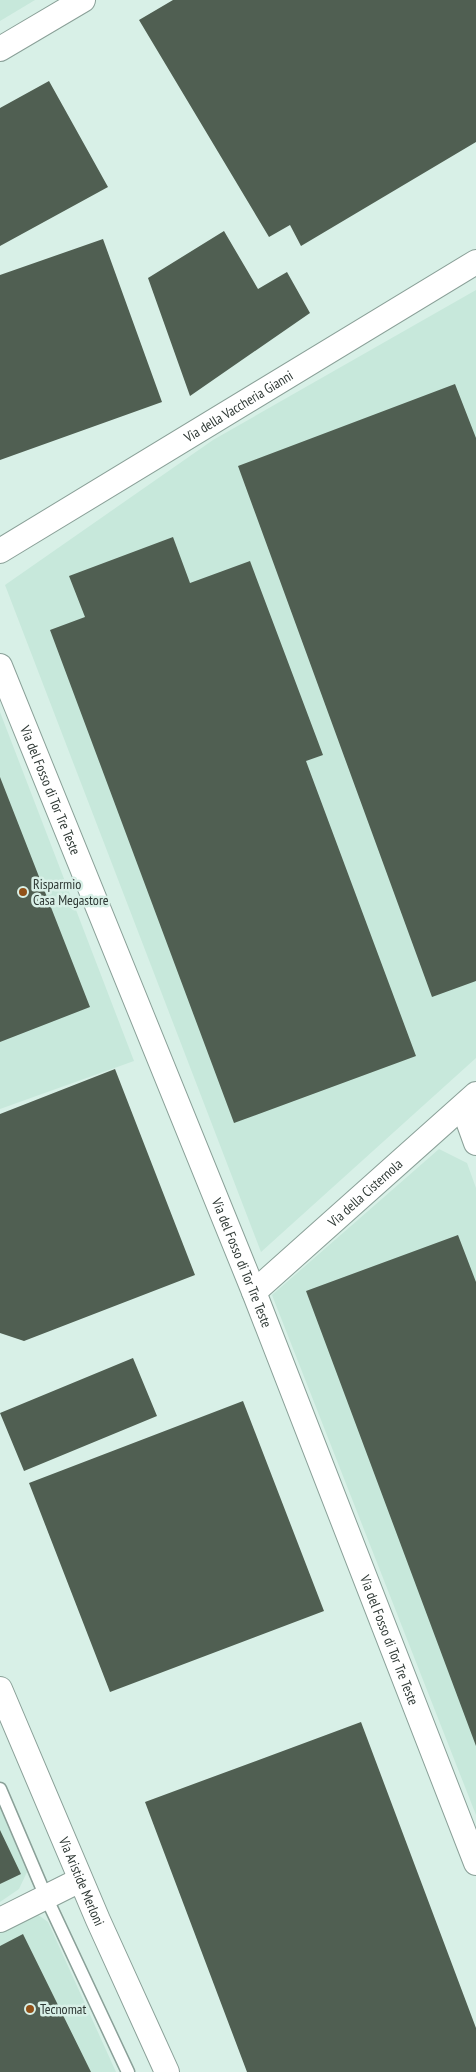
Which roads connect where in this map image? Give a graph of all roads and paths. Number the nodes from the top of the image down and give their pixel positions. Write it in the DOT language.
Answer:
graph roads {
  1 [pos="83,0"];
  2 [pos="0,49"];
  3 [pos="476,262"];
  4 [pos="0,551"];
  5 [pos="0,666"];
  6 [pos="469,1100"];
  7 [pos="476,1143"];
  8 [pos="254,1292"];
  9 [pos="0,1689"];
  10 [pos="0,1789"];
  11 [pos="476,1863"];
  12 [pos="80,1880"];
  13 [pos="46,1897"];
  14 [pos="0,1920"];
  15 [pos="128,2072"];
  16 [pos="166,2072"];
  1 -- 2 [label="street"];
  3 -- 4 [label="street, Via della Vaccheria Gianni"];
  5 -- 8 [label="street, Via del Fosso di Tor Tre Teste"];
  6 -- 7 [label="street"];
  6 -- 8 [label="street, Via della Cisternola"];
  8 -- 11 [label="street, Via del Fosso di Tor Tre Teste"];
  9 -- 12 [label="street, Via Aristide Merloni"];
  10 -- 13 [label="lane"];
  12 -- 13 [label="street"];
  12 -- 16 [label="street, Via Aristide Merloni"];
  13 -- 14 [label="street"];
  13 -- 15 [label="lane"];
}
